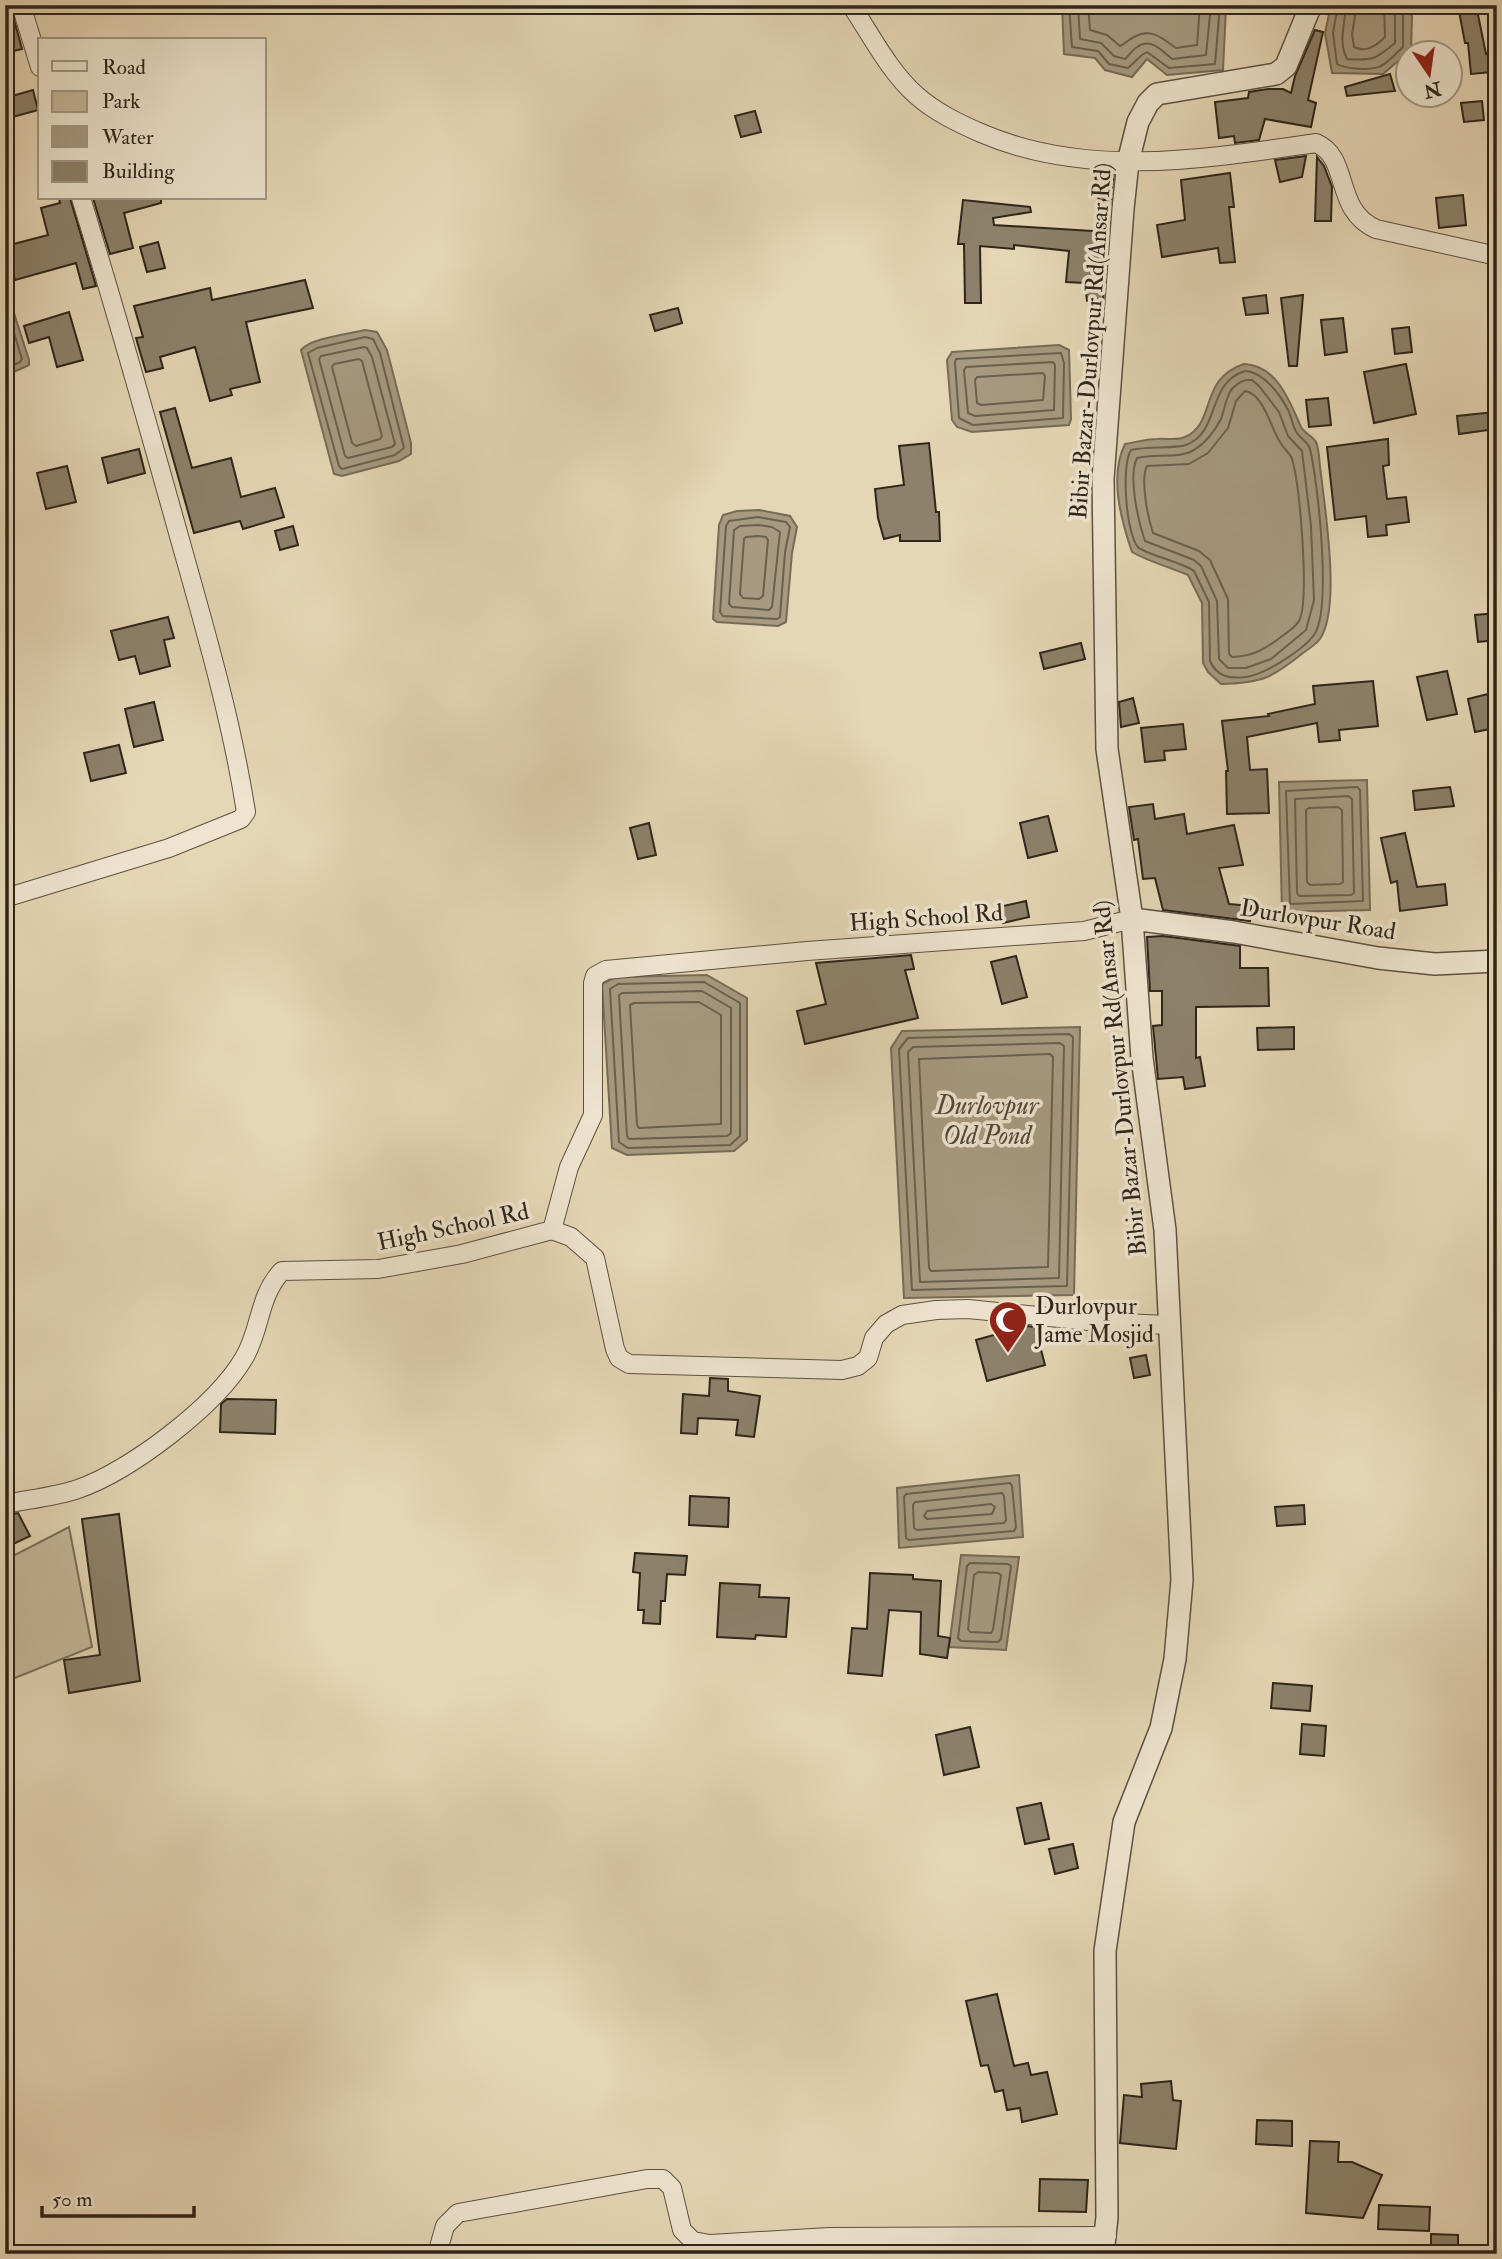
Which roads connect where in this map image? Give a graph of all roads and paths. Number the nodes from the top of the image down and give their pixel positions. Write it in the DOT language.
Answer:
graph roads {
  1 [pos="21,5"];
  2 [pos="851,5"];
  3 [pos="1311,5"];
  4 [pos="38,60"];
  5 [pos="1128,162"];
  6 [pos="82,200"];
  7 [pos="1497,256"];
  8 [pos="5,898"];
  9 [pos="1132,919"];
  10 [pos="1497,961"];
  11 [pos="552,1230"];
  12 [pos="1168,1325"];
  13 [pos="5,1504"];
  14 [pos="1105,2245"];
  15 [pos="437,2254"];
  1 -- 4 [label="street"];
  2 -- 5 [label="street"];
  3 -- 5 [label="street, Bibir Bazar-Durlovpur Rd(Ansar Rd)"];
  5 -- 7 [label="street"];
  5 -- 9 [label="street, Bibir Bazar-Durlovpur Rd(Ansar Rd)"];
  6 -- 8 [label="street"];
  9 -- 10 [label="street, Durlovpur Road"];
  9 -- 11 [label="street, High School Rd"];
  9 -- 12 [label="street, Bibir Bazar-Durlovpur Rd(Ansar Rd)"];
  11 -- 12 [label="street"];
  11 -- 13 [label="street, High School Rd"];
  12 -- 14 [label="street, Bibir Bazar-Durlovpur Rd(Ansar Rd)"];
  14 -- 15 [label="street"];
}
